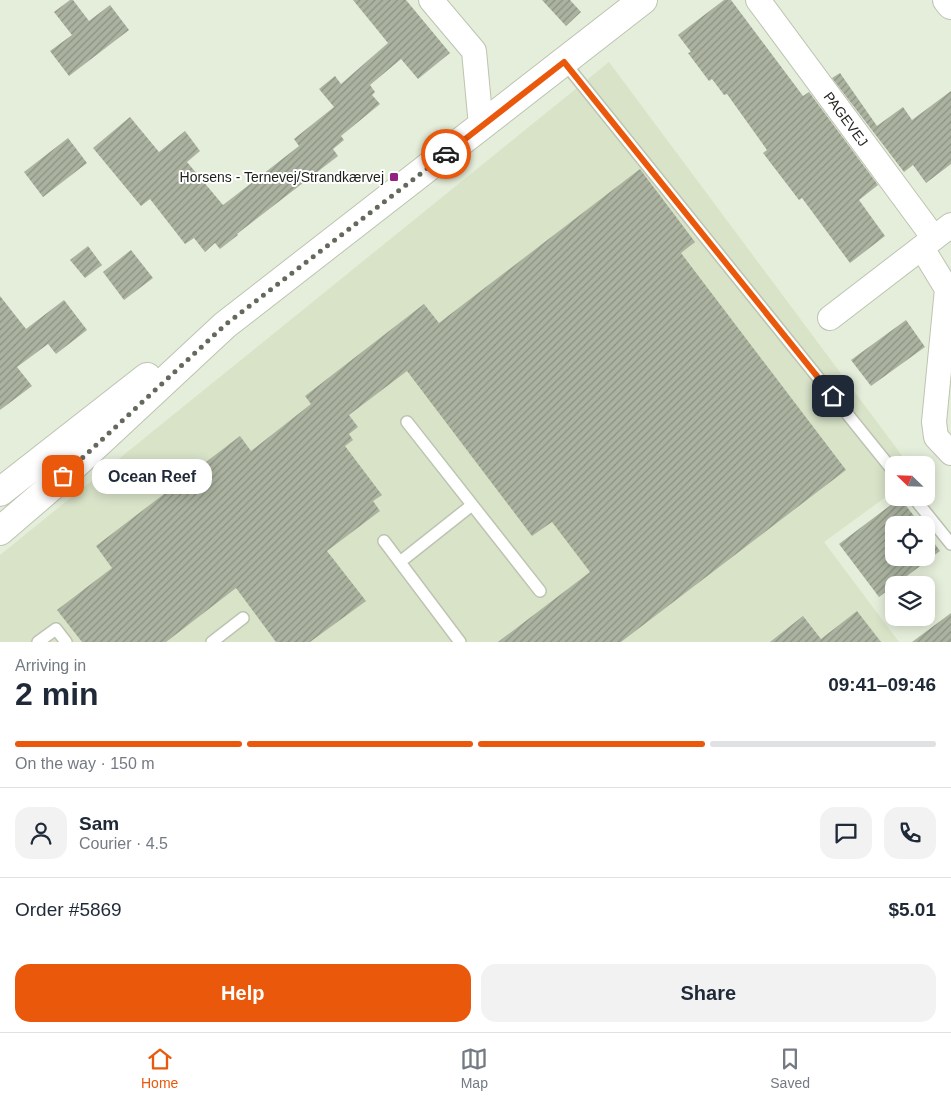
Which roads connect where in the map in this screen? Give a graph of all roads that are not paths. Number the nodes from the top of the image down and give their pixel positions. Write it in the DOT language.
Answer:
graph roads {
  1 [pos="432,0"];
  2 [pos="643,0"];
  3 [pos="758,0"];
  4 [pos="947,0"];
  5 [pos="951,5"];
  6 [pos="564,62"];
  7 [pos="481,126"];
  8 [pos="936,237"];
  9 [pos="830,318"];
  10 [pos="225,325"];
  11 [pos="408,422"];
  12 [pos="951,454"];
  13 [pos="885,461"];
  14 [pos="0,492"];
  15 [pos="472,505"];
  16 [pos="920,506"];
  17 [pos="0,531"];
  18 [pos="384,541"];
  19 [pos="951,544"];
  20 [pos="400,562"];
  21 [pos="540,591"];
  22 [pos="243,618"];
  23 [pos="38,642"];
  24 [pos="66,642"];
  25 [pos="212,642"];
  26 [pos="460,642"];
  1 -- 7 [label="street"];
  2 -- 6 [label="main road"];
  3 -- 8 [label="street, PAGEVEJ"];
  4 -- 5 [label="main road"];
  6 -- 7 [label="main road"];
  6 -- 13 [label="lane"];
  7 -- 10 [label="main road"];
  8 -- 9 [label="street"];
  8 -- 12 [label="street, PAGEVEJ"];
  10 -- 14 [label="main road"];
  10 -- 17 [label="main road"];
  11 -- 15 [label="lane"];
  15 -- 20 [label="lane"];
  15 -- 21 [label="lane"];
  16 -- 19 [label="lane"];
  18 -- 20 [label="lane"];
  20 -- 26 [label="lane"];
  22 -- 25 [label="lane"];
  23 -- 24 [label="lane"];
}
